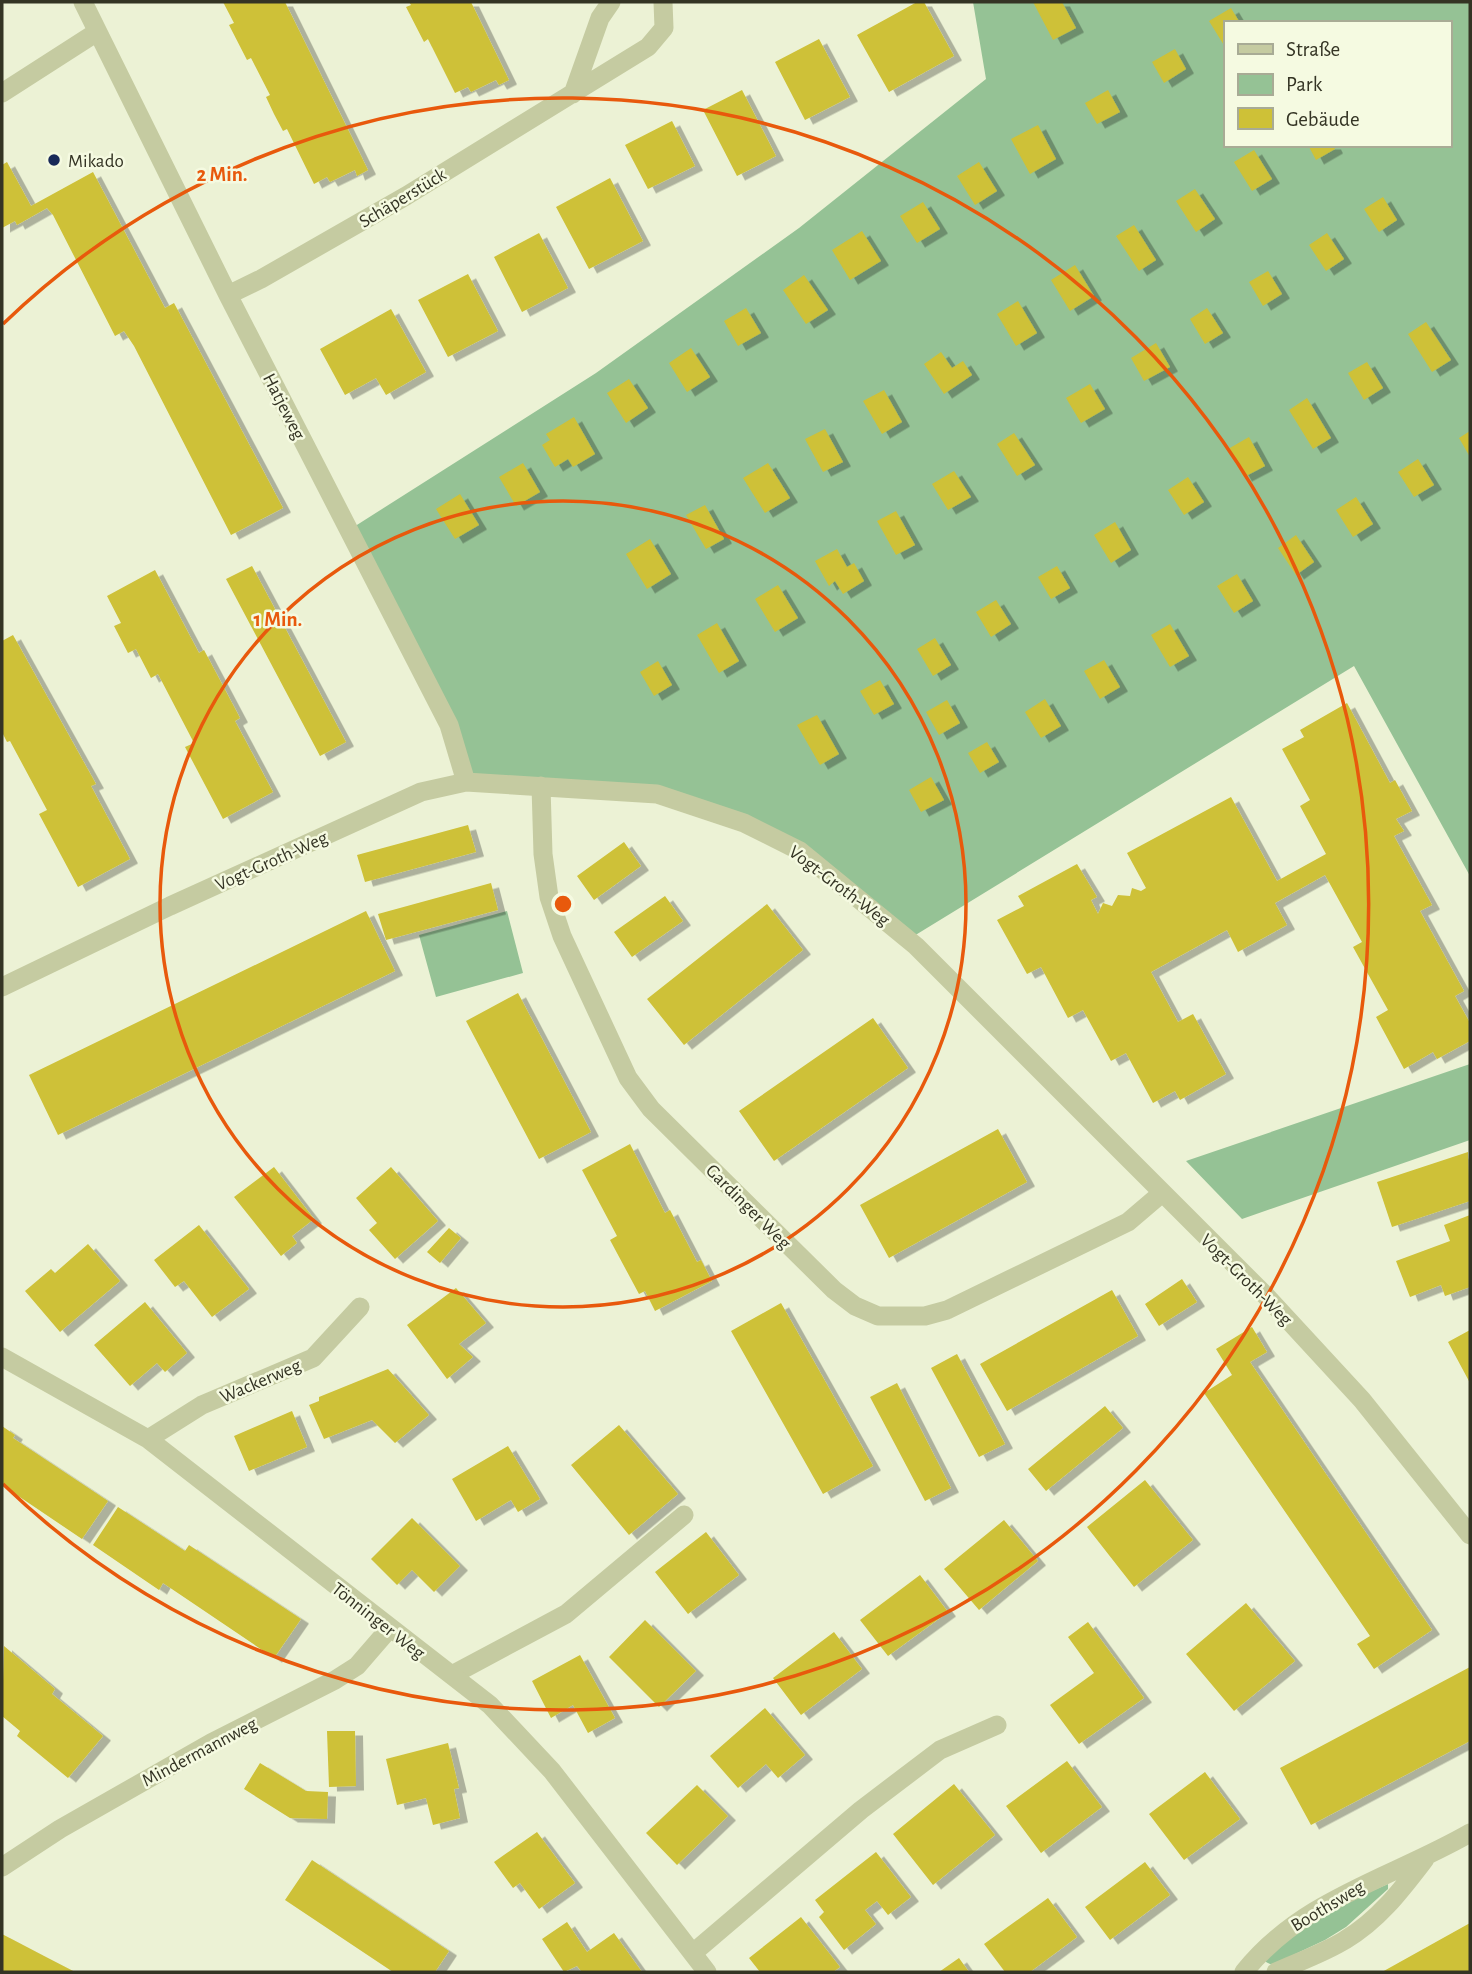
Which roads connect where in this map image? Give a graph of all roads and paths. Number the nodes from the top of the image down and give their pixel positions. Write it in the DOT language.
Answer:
graph roads {
  1 [pos="83,2"];
  2 [pos="611,2"];
  3 [pos="663,2"];
  4 [pos="97,32"];
  5 [pos="2,93"];
  6 [pos="573,94"];
  7 [pos="228,295"];
  8 [pos="466,782"];
  9 [pos="541,786"];
  10 [pos="2,987"];
  11 [pos="1161,1193"];
  12 [pos="360,1307"];
  13 [pos="2,1357"];
  14 [pos="148,1439"];
  15 [pos="684,1515"];
  16 [pos="1470,1535"];
  17 [pos="389,1629"];
  18 [pos="452,1675"];
  19 [pos="997,1725"];
  20 [pos="1470,1833"];
  21 [pos="1425,1859"];
  22 [pos="2,1867"];
  23 [pos="693,1953"];
  24 [pos="707,1972"];
  25 [pos="1244,1972"];
  26 [pos="1276,1972"];
  1 -- 4 [label="street, Hatjeweg"];
  2 -- 6 [label="street"];
  3 -- 6 [label="street, Schäperstück"];
  4 -- 5 [label="street"];
  4 -- 7 [label="street, Hatjeweg"];
  6 -- 7 [label="street, Schäperstück"];
  7 -- 8 [label="street, Hatjeweg"];
  8 -- 9 [label="street, Vogt-Groth-Weg"];
  8 -- 10 [label="street, Vogt-Groth-Weg"];
  9 -- 11 [label="street, Vogt-Groth-Weg"];
  9 -- 11 [label="street, Gardinger Weg"];
  11 -- 16 [label="street, Vogt-Groth-Weg"];
  12 -- 14 [label="street, Wackerweg"];
  13 -- 14 [label="street, Tönninger Weg"];
  14 -- 17 [label="street, Tönninger Weg"];
  15 -- 18 [label="street"];
  17 -- 18 [label="street, Tönninger Weg"];
  17 -- 22 [label="street, Mindermannweg"];
  18 -- 23 [label="street, Tönninger Weg"];
  19 -- 23 [label="street"];
  20 -- 21 [label="street, Boothsweg"];
  21 -- 25 [label="street, Boothsweg"];
  21 -- 26 [label="street, Boothsweg"];
  23 -- 24 [label="street, Tönninger Weg"];
}
